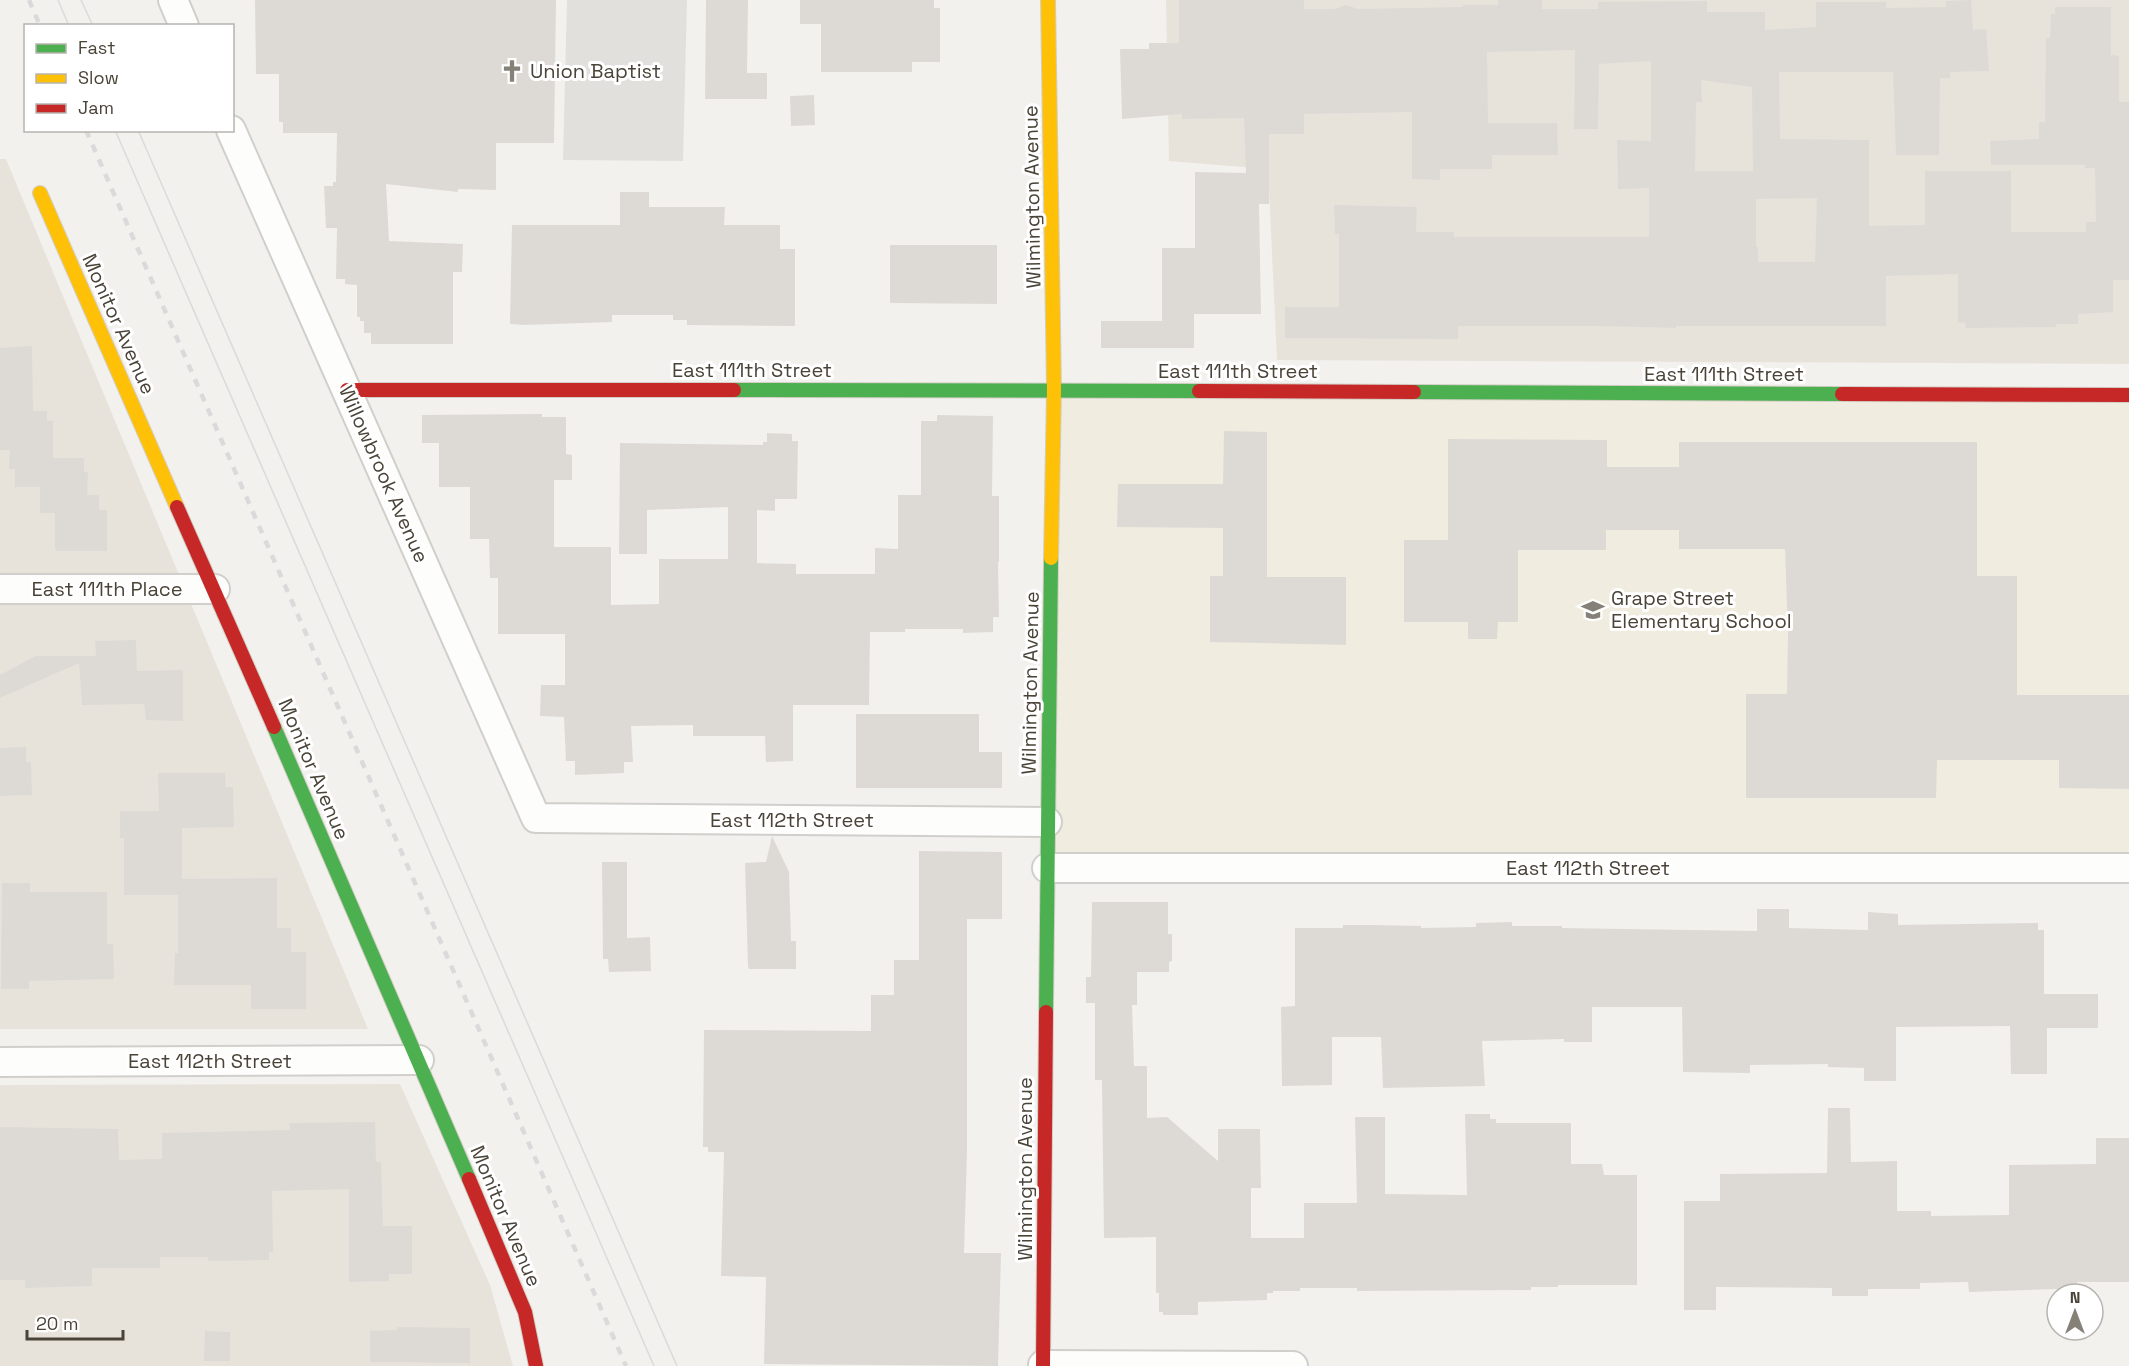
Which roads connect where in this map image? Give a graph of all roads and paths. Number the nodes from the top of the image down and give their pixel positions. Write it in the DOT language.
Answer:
graph roads {
  1 [pos="173,0"];
  2 [pos="1048,0"];
  3 [pos="183,24"];
  4 [pos="232,132"];
  5 [pos="40,193"];
  6 [pos="347,390"];
  7 [pos="1054,390"];
  8 [pos="2129,395"];
  9 [pos="0,589"];
  10 [pos="214,589"];
  11 [pos="536,818"];
  12 [pos="1047,822"];
  13 [pos="1047,868"];
  14 [pos="2129,868"];
  15 [pos="419,1060"];
  16 [pos="0,1062"];
  17 [pos="1043,1365"];
  18 [pos="536,1366"];
  19 [pos="1293,1366"];
  1 -- 3 [label="street"];
  2 -- 7 [label="street, Wilmington Avenue"];
  4 -- 6 [label="street, Willowbrook Avenue"];
  5 -- 10 [label="street, Monitor Avenue"];
  6 -- 7 [label="street, East 111th Street"];
  6 -- 11 [label="street, Willowbrook Avenue"];
  7 -- 8 [label="street, East 111th Street"];
  7 -- 12 [label="street, Wilmington Avenue"];
  9 -- 10 [label="street, East 111th Place"];
  10 -- 15 [label="street, Monitor Avenue"];
  11 -- 12 [label="street, East 112th Street"];
  12 -- 13 [label="street, Wilmington Avenue"];
  13 -- 14 [label="street, East 112th Street"];
  13 -- 17 [label="street, Wilmington Avenue"];
  15 -- 16 [label="street, East 112th Street"];
  15 -- 18 [label="street, Monitor Avenue"];
  17 -- 19 [label="street"];
}
